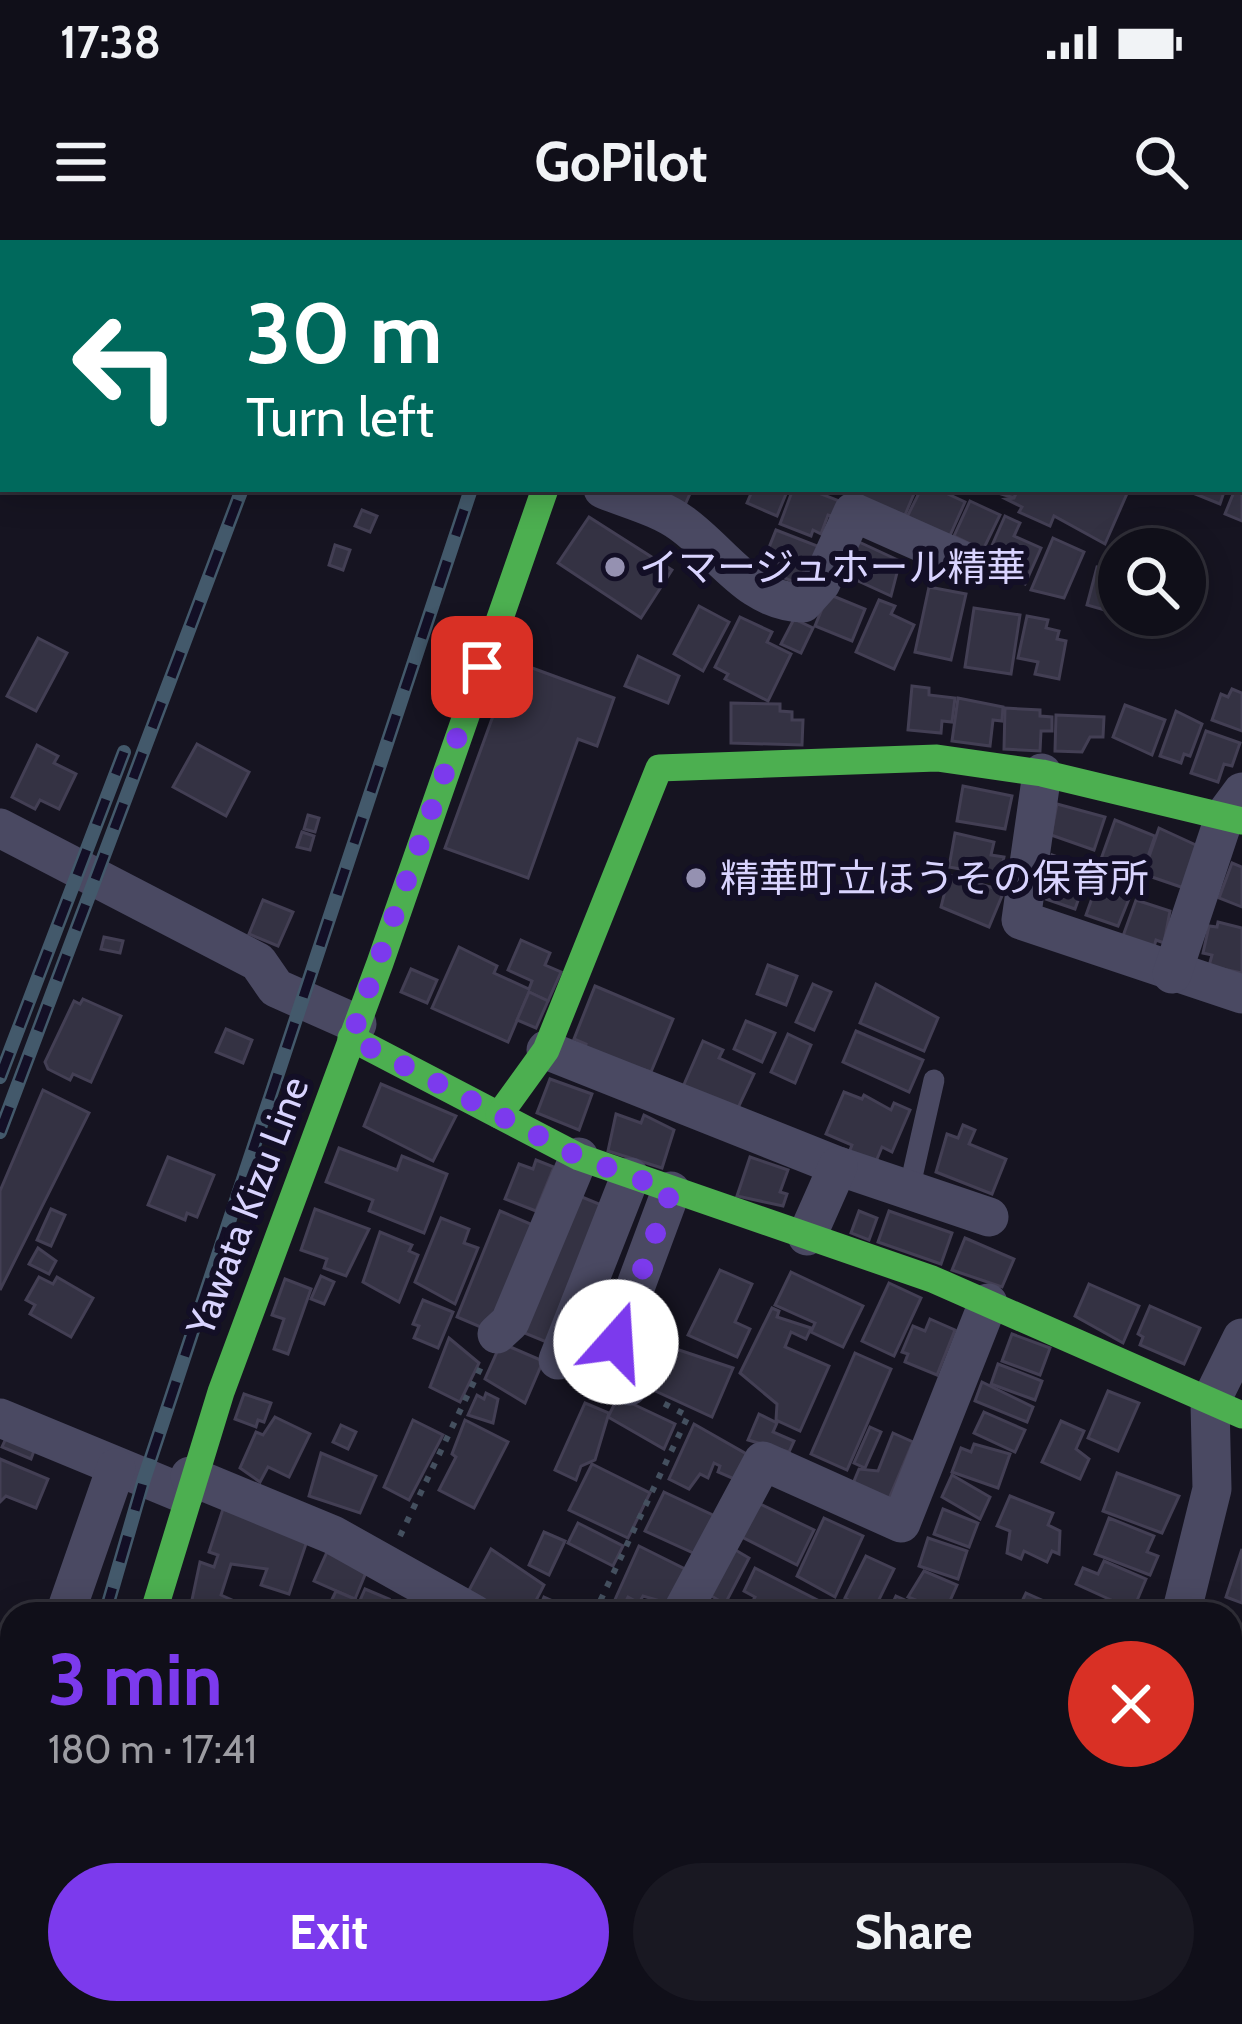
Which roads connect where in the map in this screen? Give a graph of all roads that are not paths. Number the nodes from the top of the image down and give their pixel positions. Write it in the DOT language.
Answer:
graph roads {
  1 [pos="544,492"];
  2 [pos="610,492"];
  3 [pos="977,567"];
  4 [pos="1042,773"];
  5 [pos="1236,809"];
  6 [pos="0,829"];
  7 [pos="1172,974"];
  8 [pos="1242,994"];
  9 [pos="354,1031"];
  10 [pos="546,1050"];
  11 [pos="934,1079"];
  12 [pos="499,1114"];
  13 [pos="579,1157"];
  14 [pos="838,1166"];
  15 [pos="629,1177"];
  16 [pos="909,1190"];
  17 [pos="671,1191"];
  18 [pos="989,1217"];
  19 [pos="807,1235"];
  20 [pos="988,1303"];
  21 [pos="497,1334"];
  22 [pos="1242,1338"];
  23 [pos="558,1360"];
  24 [pos="629,1386"];
  25 [pos="1226,1409"];
  26 [pos="0,1418"];
  27 [pos="116,1468"];
  28 [pos="187,1485"];
  29 [pos="69,1602"];
  30 [pos="156,1602"];
  31 [pos="453,1602"];
  32 [pos="687,1602"];
  33 [pos="1184,1602"];
  1 -- 9 [label="street, Yawata Kizu Line"];
  2 -- 3 [label="street"];
  4 -- 5 [label="street"];
  4 -- 7 [label="street"];
  4 -- 10 [label="street"];
  5 -- 7 [label="street"];
  6 -- 9 [label="street"];
  7 -- 8 [label="street"];
  9 -- 12 [label="street"];
  9 -- 28 [label="street, Yawata Kizu Line"];
  10 -- 12 [label="street"];
  10 -- 14 [label="street"];
  11 -- 16 [label="lane"];
  12 -- 13 [label="street"];
  13 -- 15 [label="street"];
  13 -- 21 [label="street"];
  14 -- 16 [label="street"];
  14 -- 19 [label="street"];
  15 -- 17 [label="street"];
  15 -- 23 [label="street"];
  16 -- 18 [label="street"];
  17 -- 19 [label="street"];
  17 -- 24 [label="street"];
  19 -- 20 [label="street"];
  20 -- 25 [label="street"];
  20 -- 32 [label="street"];
  22 -- 25 [label="street"];
  25 -- 33 [label="street"];
  26 -- 27 [label="street"];
  27 -- 28 [label="street"];
  27 -- 29 [label="street"];
  28 -- 30 [label="street, Yawata Kizu Line"];
  28 -- 31 [label="street"];
}
